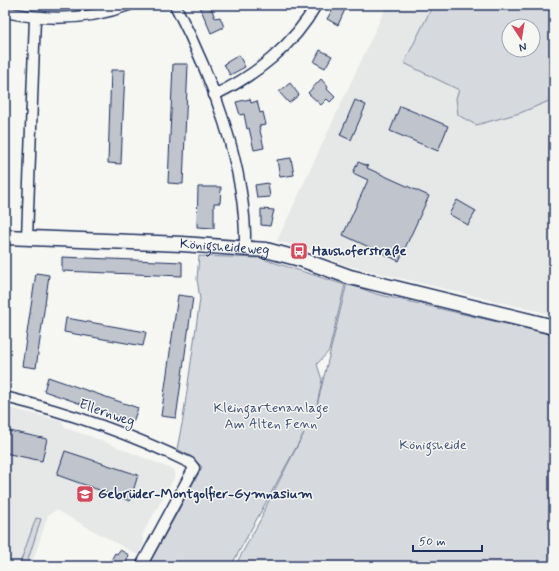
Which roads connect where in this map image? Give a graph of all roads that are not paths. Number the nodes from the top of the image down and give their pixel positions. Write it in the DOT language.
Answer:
graph roads {
  1 [pos="130,5"];
  2 [pos="176,5"];
  3 [pos="316,5"];
  4 [pos="5,12"];
  5 [pos="35,18"];
  6 [pos="214,95"];
  7 [pos="5,237"];
  8 [pos="27,238"];
  9 [pos="246,247"];
  10 [pos="554,327"];
  11 [pos="5,397"];
  12 [pos="141,566"];
  1 -- 5 [label="street"];
  2 -- 6 [label="street"];
  3 -- 6 [label="street"];
  4 -- 5 [label="street"];
  5 -- 8 [label="street"];
  6 -- 9 [label="street"];
  7 -- 8 [label="street, Königsheideweg"];
  8 -- 9 [label="street, Königsheideweg"];
  9 -- 10 [label="street, Königsheideweg"];
  11 -- 12 [label="street, Ellernweg"];
}
